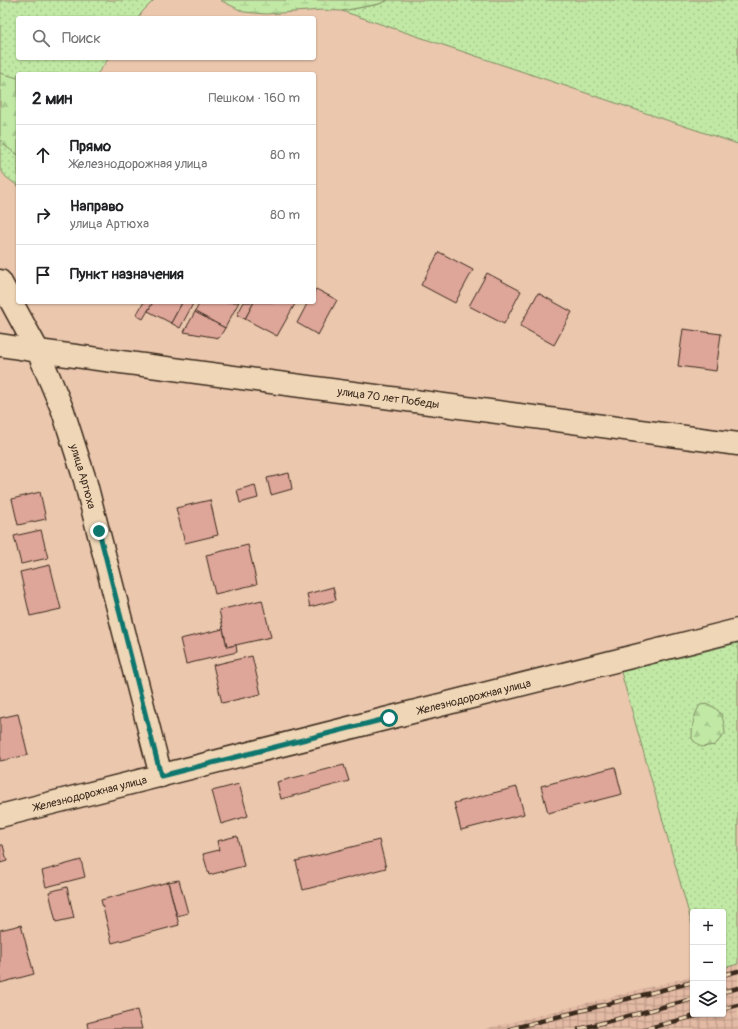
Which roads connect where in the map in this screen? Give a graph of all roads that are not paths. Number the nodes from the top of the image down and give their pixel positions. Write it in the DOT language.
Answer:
graph roads {
  1 [pos="0,281"];
  2 [pos="0,345"];
  3 [pos="38,351"];
  4 [pos="738,444"];
  5 [pos="738,630"];
  6 [pos="161,776"];
  7 [pos="0,816"];
  1 -- 3 [label="street, улица Артюха"];
  2 -- 3 [label="street, улица 70 лет Победы"];
  3 -- 4 [label="street, улица 70 лет Победы"];
  3 -- 6 [label="street, улица Артюха"];
  5 -- 6 [label="street, Железнодорожная улица"];
  6 -- 7 [label="street, Железнодорожная улица"];
}
